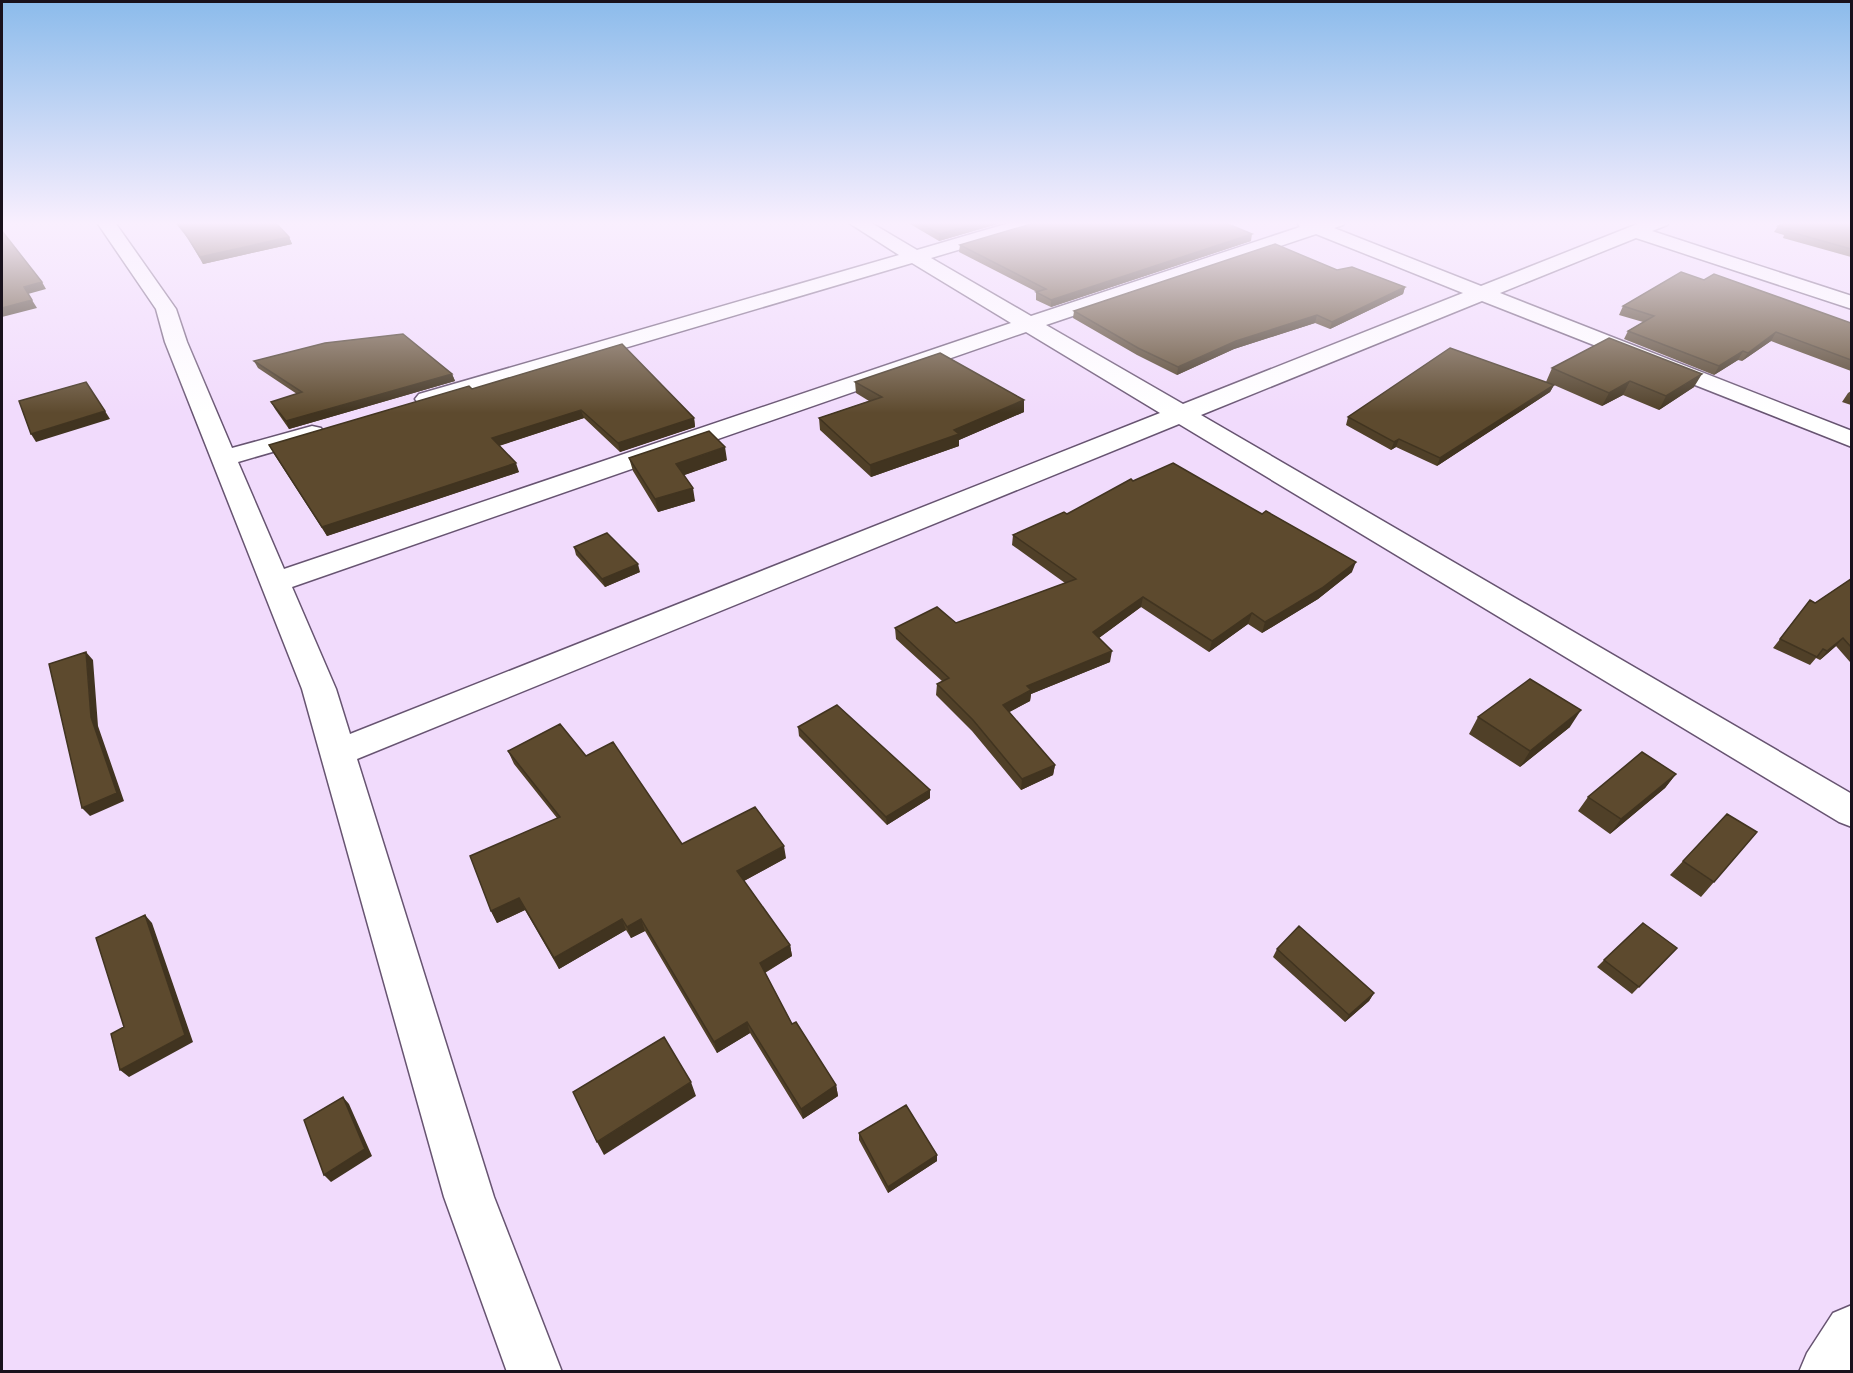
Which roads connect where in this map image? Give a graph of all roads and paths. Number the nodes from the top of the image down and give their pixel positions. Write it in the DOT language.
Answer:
graph roads {
  1 [pos="149,285"];
  2 [pos="819,285"];
  3 [pos="962,285"];
  4 [pos="1140,285"];
  5 [pos="1463,285"];
  6 [pos="1501,285"];
  7 [pos="1797,285"];
  8 [pos="1481,293"];
  9 [pos="1851,303"];
  10 [pos="1028,324"];
  11 [pos="408,405"];
  12 [pos="1180,414"];
  13 [pos="328,428"];
  14 [pos="1851,440"];
  15 [pos="224,458"];
  16 [pos="276,582"];
  17 [pos="338,753"];
  18 [pos="1851,812"];
  19 [pos="1851,1332"];
  20 [pos="535,1371"];
  21 [pos="1826,1371"];
  1 -- 15 [label="street"];
  2 -- 11 [label="street"];
  3 -- 10 [label="street"];
  4 -- 10 [label="street"];
  5 -- 8 [label="street"];
  6 -- 8 [label="street"];
  7 -- 9 [label="street"];
  8 -- 12 [label="street"];
  8 -- 14 [label="street"];
  10 -- 12 [label="street"];
  10 -- 16 [label="street"];
  12 -- 17 [label="street"];
  12 -- 18 [label="street"];
  13 -- 15 [label="street"];
  15 -- 16 [label="street"];
  16 -- 17 [label="street"];
  17 -- 20 [label="street"];
  19 -- 21 [label="street"];
}
